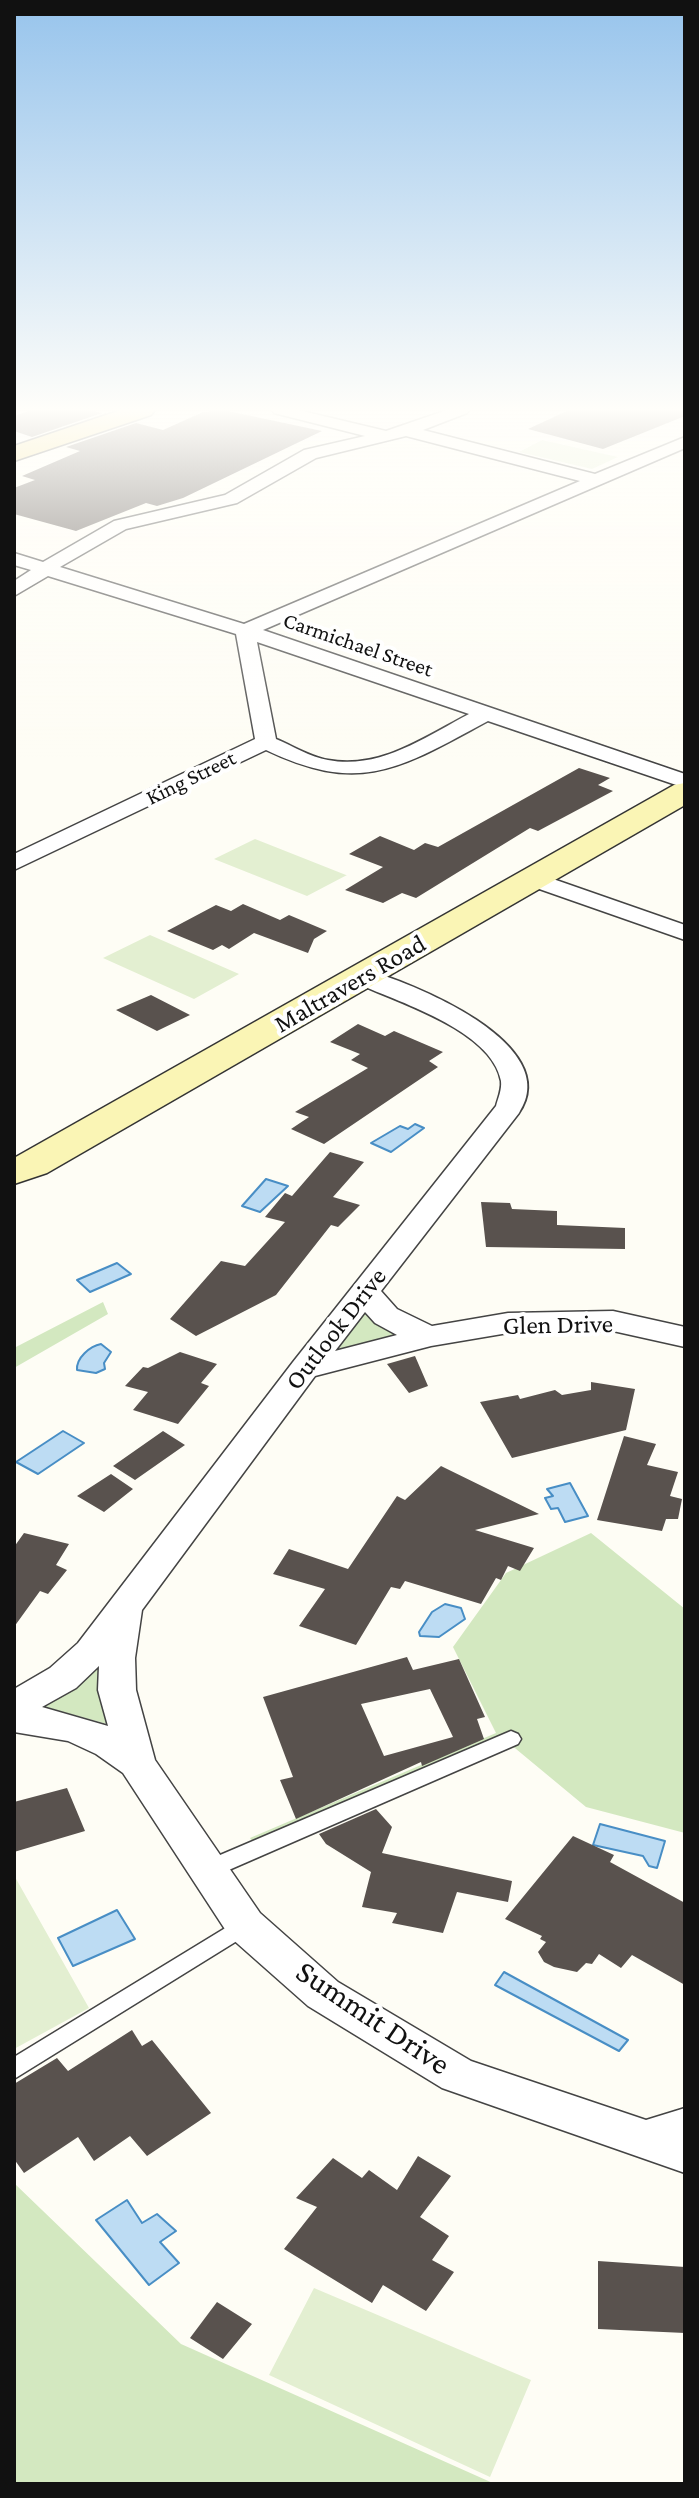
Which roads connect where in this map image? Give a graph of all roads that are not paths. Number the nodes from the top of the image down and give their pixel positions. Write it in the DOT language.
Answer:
graph roads {
  1 [pos="117,527"];
  2 [pos="488,527"];
  3 [pos="14,559"];
  4 [pos="46,569"];
  5 [pos="14,590"];
  6 [pos="245,631"];
  7 [pos="485,714"];
  8 [pos="266,742"];
  9 [pos="685,781"];
  10 [pos="685,792"];
  11 [pos="14,863"];
  12 [pos="533,879"];
  13 [pos="685,933"];
  14 [pos="362,977"];
  15 [pos="14,1172"];
  16 [pos="367,1292"];
  17 [pos="430,1336"];
  18 [pos="685,1337"];
  19 [pos="304,1369"];
  20 [pos="126,1606"];
  21 [pos="14,1706"];
  22 [pos="14,1718"];
  23 [pos="511,1739"];
  24 [pos="137,1763"];
  25 [pos="207,1870"];
  26 [pos="245,1925"];
  27 [pos="14,2069"];
  28 [pos="673,2139"];
  1 -- 4 [label="street"];
  2 -- 6 [label="street"];
  3 -- 4 [label="street, Carmichael Street"];
  4 -- 5 [label="street"];
  4 -- 6 [label="street, Carmichael Street"];
  6 -- 7 [label="street, Carmichael Street"];
  6 -- 8 [label="street, King Street"];
  7 -- 8 [label="street"];
  7 -- 9 [label="street, Carmichael Street"];
  8 -- 11 [label="street, King Street"];
  10 -- 12 [label="street, Maltravers Road"];
  12 -- 13 [label="street"];
  12 -- 14 [label="street, Maltravers Road"];
  14 -- 15 [label="street, Maltravers Road"];
  14 -- 16 [label="street, Outlook Drive"];
  16 -- 17 [label="street"];
  16 -- 19 [label="street, Outlook Drive"];
  17 -- 18 [label="street, Glen Drive"];
  17 -- 19 [label="street, Glen Drive"];
  19 -- 20 [label="street, Outlook Drive"];
  20 -- 21 [label="street, Outlook Drive"];
  20 -- 24 [label="street, Summit Drive"];
  22 -- 24 [label="street, Summit Drive"];
  23 -- 25 [label="lane"];
  24 -- 25 [label="street, Summit Drive"];
  25 -- 26 [label="street, Summit Drive"];
  26 -- 27 [label="lane"];
  26 -- 28 [label="street, Summit Drive"];
}
